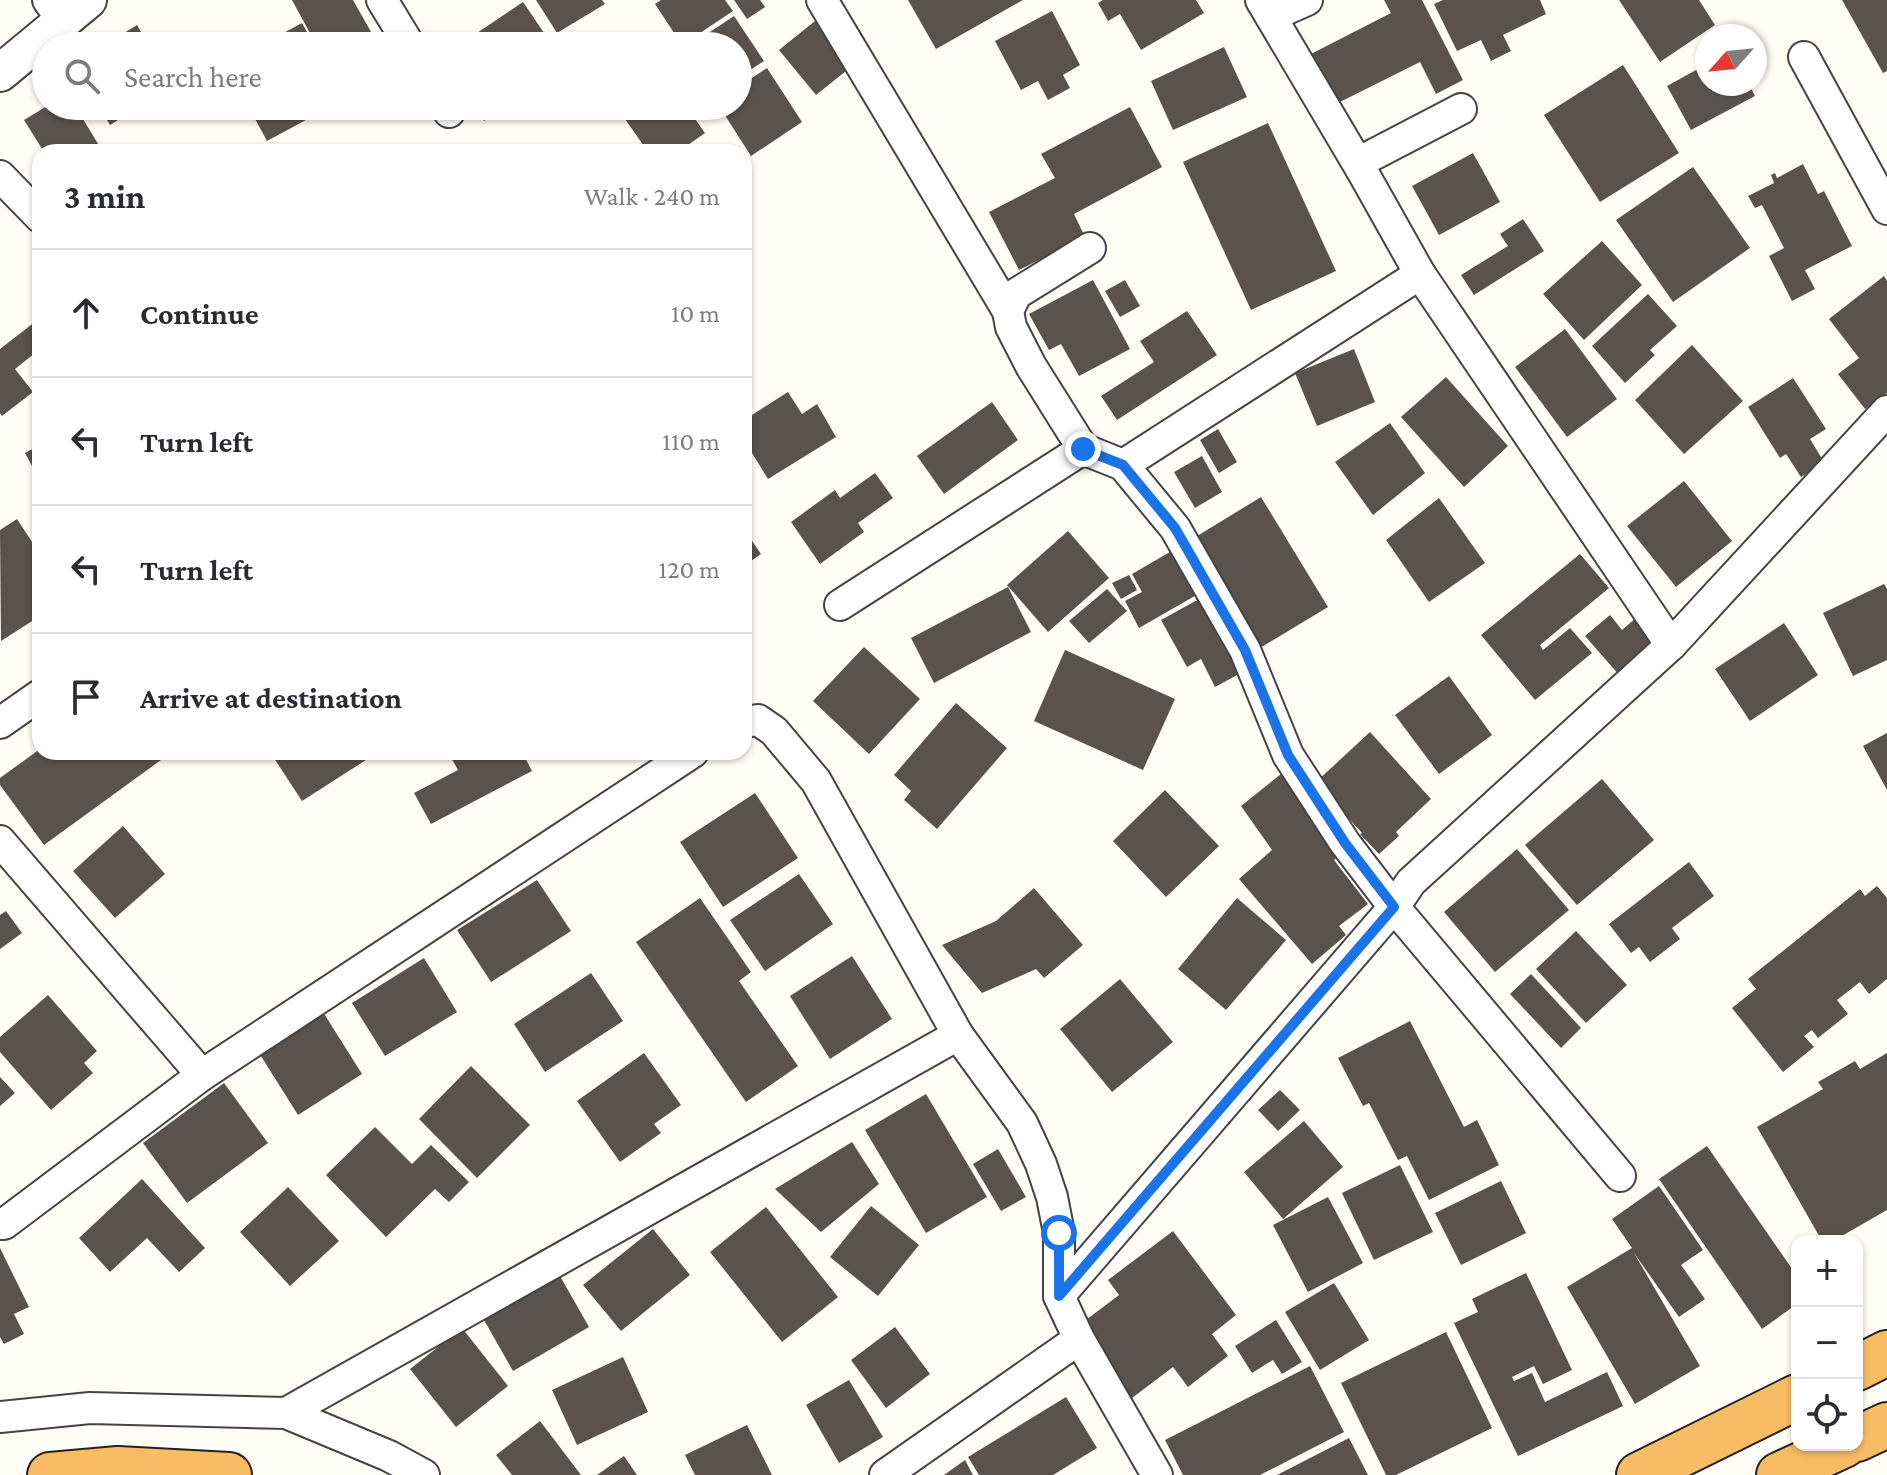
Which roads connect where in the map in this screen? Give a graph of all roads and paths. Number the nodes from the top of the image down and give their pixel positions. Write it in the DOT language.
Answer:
graph roads {
  1 [pos="382,0"];
  2 [pos="822,0"];
  3 [pos="1307,0"];
  4 [pos="66,7"];
  5 [pos="1266,8"];
  6 [pos="41,32"];
  7 [pos="401,32"];
  8 [pos="32,41"];
  9 [pos="1804,57"];
  10 [pos="0,73"];
  11 [pos="1461,109"];
  12 [pos="1361,169"];
  13 [pos="0,176"];
  14 [pos="32,209"];
  15 [pos="1887,209"];
  16 [pos="1090,248"];
  17 [pos="1420,274"];
  18 [pos="1008,311"];
  19 [pos="1887,411"];
  20 [pos="1083,449"];
  21 [pos="1123,465"];
  22 [pos="840,605"];
  23 [pos="1671,645"];
  24 [pos="32,701"];
  25 [pos="752,721"];
  26 [pos="0,723"];
  27 [pos="681,760"];
  28 [pos="0,841"];
  29 [pos="1394,907"];
  30 [pos="958,1035"];
  31 [pos="202,1075"];
  32 [pos="1620,1176"];
  33 [pos="0,1224"];
  34 [pos="1059,1296"];
  35 [pos="1079,1339"];
  36 [pos="1887,1353"];
  37 [pos="1863,1365"];
  38 [pos="1791,1400"];
  39 [pos="286,1413"];
  40 [pos="0,1417"];
  41 [pos="1887,1425"];
  42 [pos="1863,1436"];
  43 [pos="1831,1451"];
  44 [pos="50,1475"];
  45 [pos="229,1475"];
  46 [pos="424,1475"];
  47 [pos="885,1475"];
  48 [pos="1157,1475"];
  49 [pos="1639,1475"];
  50 [pos="1779,1475"];
  1 -- 7 [label="street"];
  2 -- 18 [label="street"];
  3 -- 5 [label="street"];
  4 -- 6 [label="street"];
  5 -- 12 [label="street"];
  8 -- 10 [label="street"];
  9 -- 15 [label="street"];
  11 -- 12 [label="street"];
  12 -- 17 [label="street"];
  13 -- 14 [label="street"];
  16 -- 18 [label="street"];
  17 -- 21 [label="street"];
  17 -- 23 [label="street"];
  18 -- 20 [label="street"];
  19 -- 23 [label="street"];
  20 -- 21 [label="street"];
  20 -- 22 [label="street"];
  21 -- 29 [label="street"];
  23 -- 29 [label="street"];
  24 -- 26 [label="street"];
  25 -- 30 [label="street"];
  27 -- 31 [label="street"];
  28 -- 31 [label="street"];
  29 -- 32 [label="street"];
  29 -- 34 [label="street"];
  30 -- 34 [label="street"];
  30 -- 39 [label="street"];
  31 -- 33 [label="street"];
  34 -- 35 [label="street"];
  35 -- 47 [label="street"];
  35 -- 48 [label="street"];
  36 -- 37 [label="highway"];
  38 -- 49 [label="highway"];
  39 -- 40 [label="street"];
  39 -- 46 [label="street"];
  41 -- 42 [label="highway"];
  43 -- 50 [label="highway"];
  44 -- 45 [label="highway"];
}
